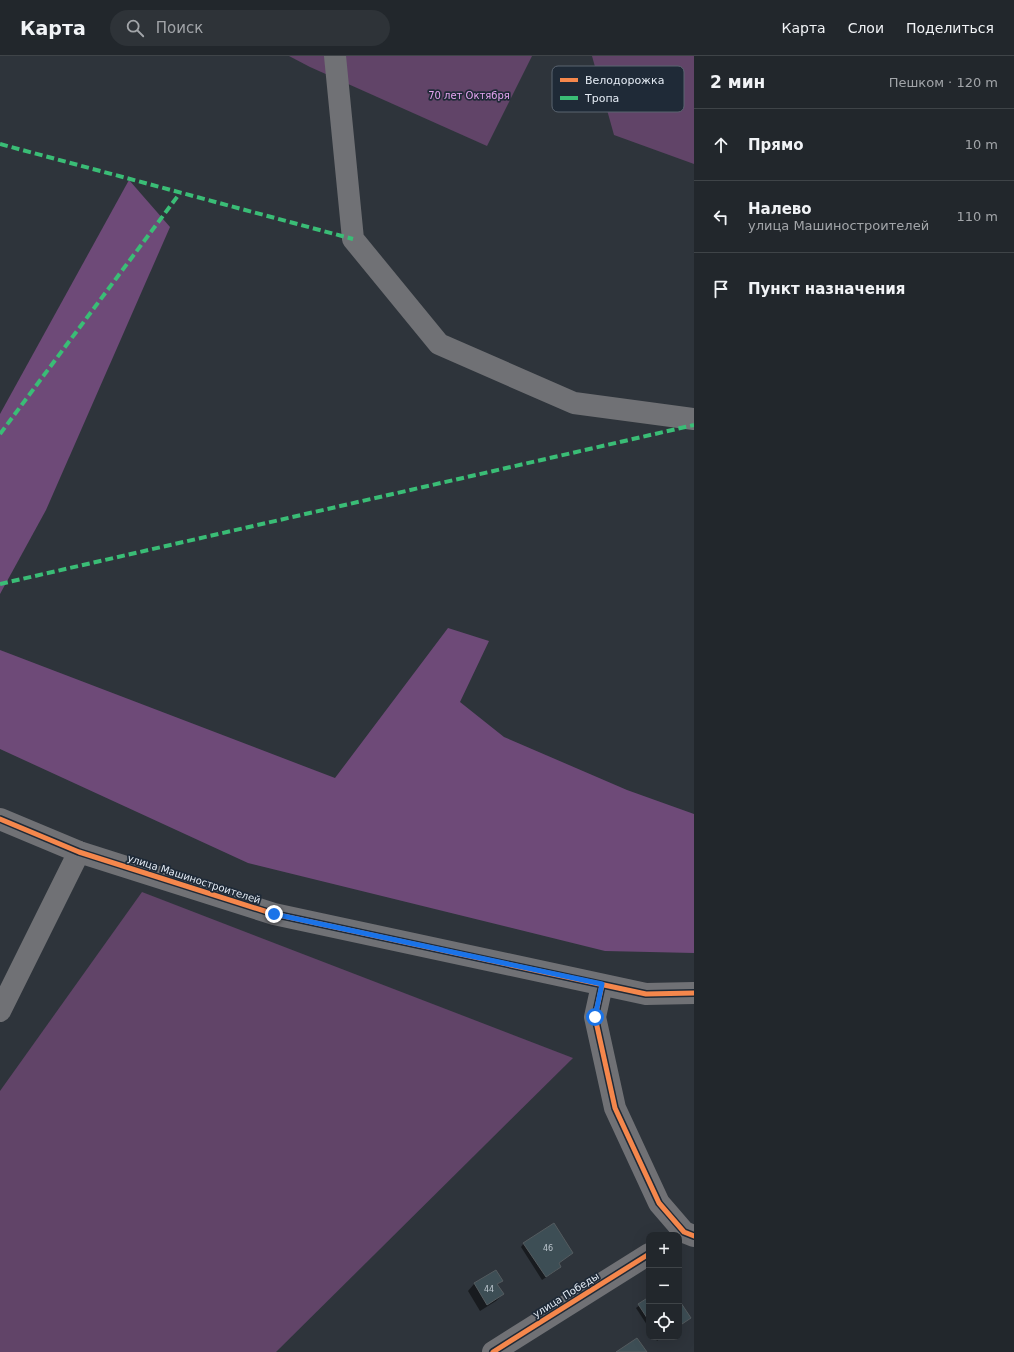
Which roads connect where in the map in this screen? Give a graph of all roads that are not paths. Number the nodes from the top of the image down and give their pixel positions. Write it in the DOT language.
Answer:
graph roads {
  1 [pos="335,56"];
  2 [pos="694,418"];
  3 [pos="0,819"];
  4 [pos="79,852"];
  5 [pos="602,984"];
  6 [pos="694,993"];
  7 [pos="0,1011"];
  8 [pos="688,1234"];
  9 [pos="646,1256"];
  10 [pos="493,1352"];
  1 -- 2 [label="street"];
  3 -- 4 [label="street, улица Машиностроителей"];
  4 -- 5 [label="street, улица Машиностроителей"];
  4 -- 7 [label="street"];
  5 -- 6 [label="street, улица Машиностроителей"];
  5 -- 8 [label="street"];
  9 -- 10 [label="street, улица Победы"];
}
